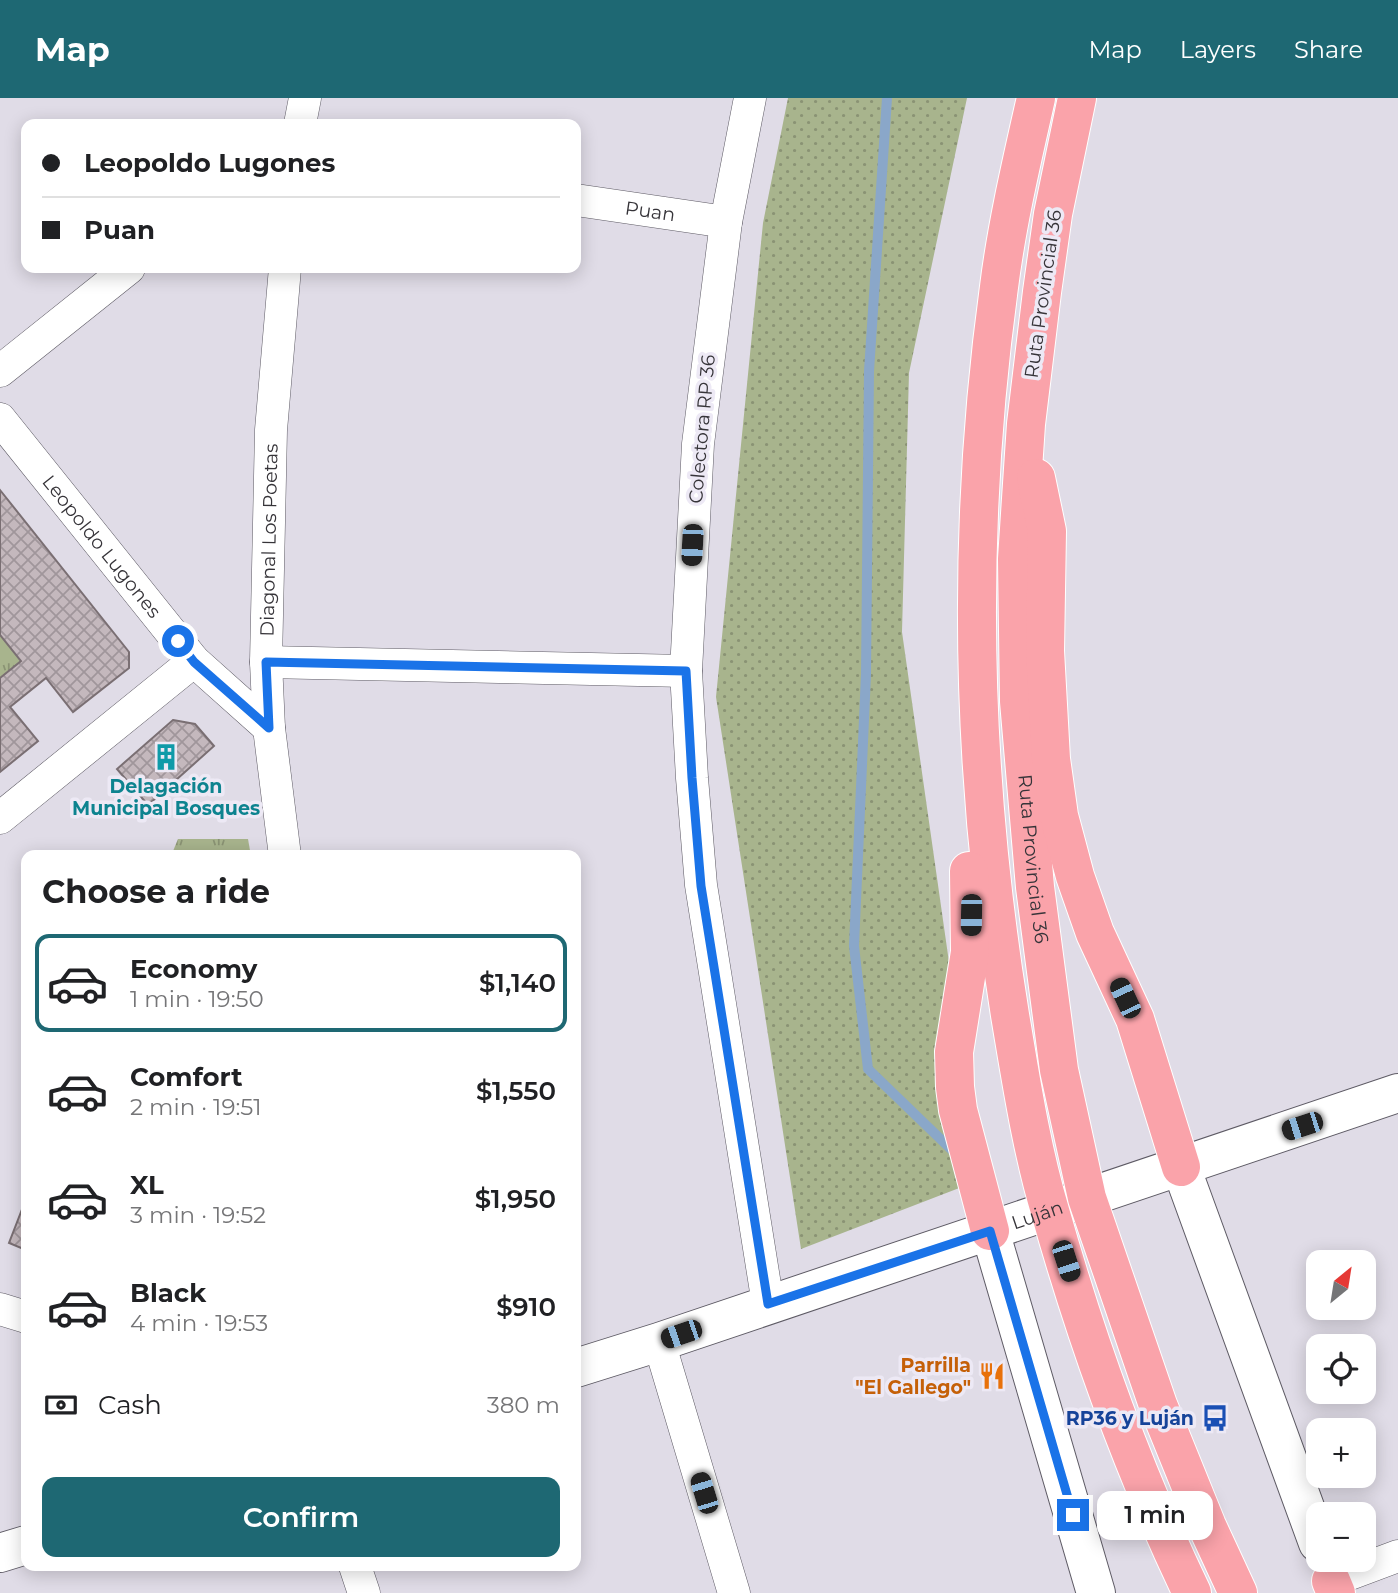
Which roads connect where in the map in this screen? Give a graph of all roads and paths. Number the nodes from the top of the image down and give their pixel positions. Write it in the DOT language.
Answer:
graph roads {
  1 [pos="305,98"];
  2 [pos="750,98"];
  3 [pos="1036,98"];
  4 [pos="1077,98"];
  5 [pos="301,119"];
  6 [pos="581,201"];
  7 [pos="726,222"];
  8 [pos="123,273"];
  9 [pos="285,273"];
  10 [pos="0,371"];
  11 [pos="0,419"];
  12 [pos="1026,424"];
  13 [pos="194,662"];
  14 [pos="266,662"];
  15 [pos="686,671"];
  16 [pos="978,685"];
  17 [pos="269,728"];
  18 [pos="0,818"];
  19 [pos="284,850"];
  20 [pos="1398,1093"];
  21 [pos="1181,1167"];
  22 [pos="1087,1198"];
  23 [pos="1049,1209"];
  24 [pos="990,1231"];
  25 [pos="768,1304"];
  26 [pos="0,1310"];
  27 [pos="21,1316"];
  28 [pos="659,1342"];
  29 [pos="581,1366"];
  30 [pos="1306,1511"];
  31 [pos="21,1547"];
  32 [pos="0,1553"];
  33 [pos="1398,1556"];
  34 [pos="357,1571"];
  35 [pos="1331,1582"];
  36 [pos="364,1593"];
  37 [pos="734,1593"];
  38 [pos="1096,1593"];
  39 [pos="1192,1593"];
  40 [pos="1238,1593"];
  1 -- 5 [label="street"];
  2 -- 7 [label="street, Colectora RP 36"];
  3 -- 16 [label="main road"];
  4 -- 12 [label="main road, Ruta Provincial 36"];
  6 -- 7 [label="street, Puan"];
  7 -- 15 [label="street, Colectora RP 36"];
  8 -- 10 [label="street"];
  9 -- 14 [label="street, Diagonal Los Poetas"];
  11 -- 13 [label="street, Leopoldo Lugones"];
  12 -- 21 [label="main road"];
  12 -- 22 [label="main road, Ruta Provincial 36"];
  13 -- 17 [label="street, Leopoldo Lugones"];
  13 -- 18 [label="street"];
  14 -- 15 [label="street"];
  14 -- 17 [label="street, Diagonal Los Poetas"];
  15 -- 25 [label="street, Colectora RP 36"];
  16 -- 23 [label="main road"];
  16 -- 24 [label="main road"];
  17 -- 19 [label="street, Diagonal Los Poetas"];
  20 -- 21 [label="main road, Luján"];
  21 -- 22 [label="main road, Luján"];
  21 -- 30 [label="main road"];
  22 -- 23 [label="main road, Luján"];
  22 -- 40 [label="main road, Ruta Provincial 36"];
  23 -- 24 [label="main road, Luján"];
  23 -- 39 [label="main road"];
  24 -- 25 [label="main road, Luján"];
  24 -- 38 [label="main road"];
  25 -- 28 [label="main road, Luján"];
  26 -- 27 [label="street"];
  28 -- 29 [label="main road, Luján"];
  28 -- 37 [label="street"];
  31 -- 32 [label="main road"];
  33 -- 35 [label="street"];
  34 -- 36 [label="street"];
}
